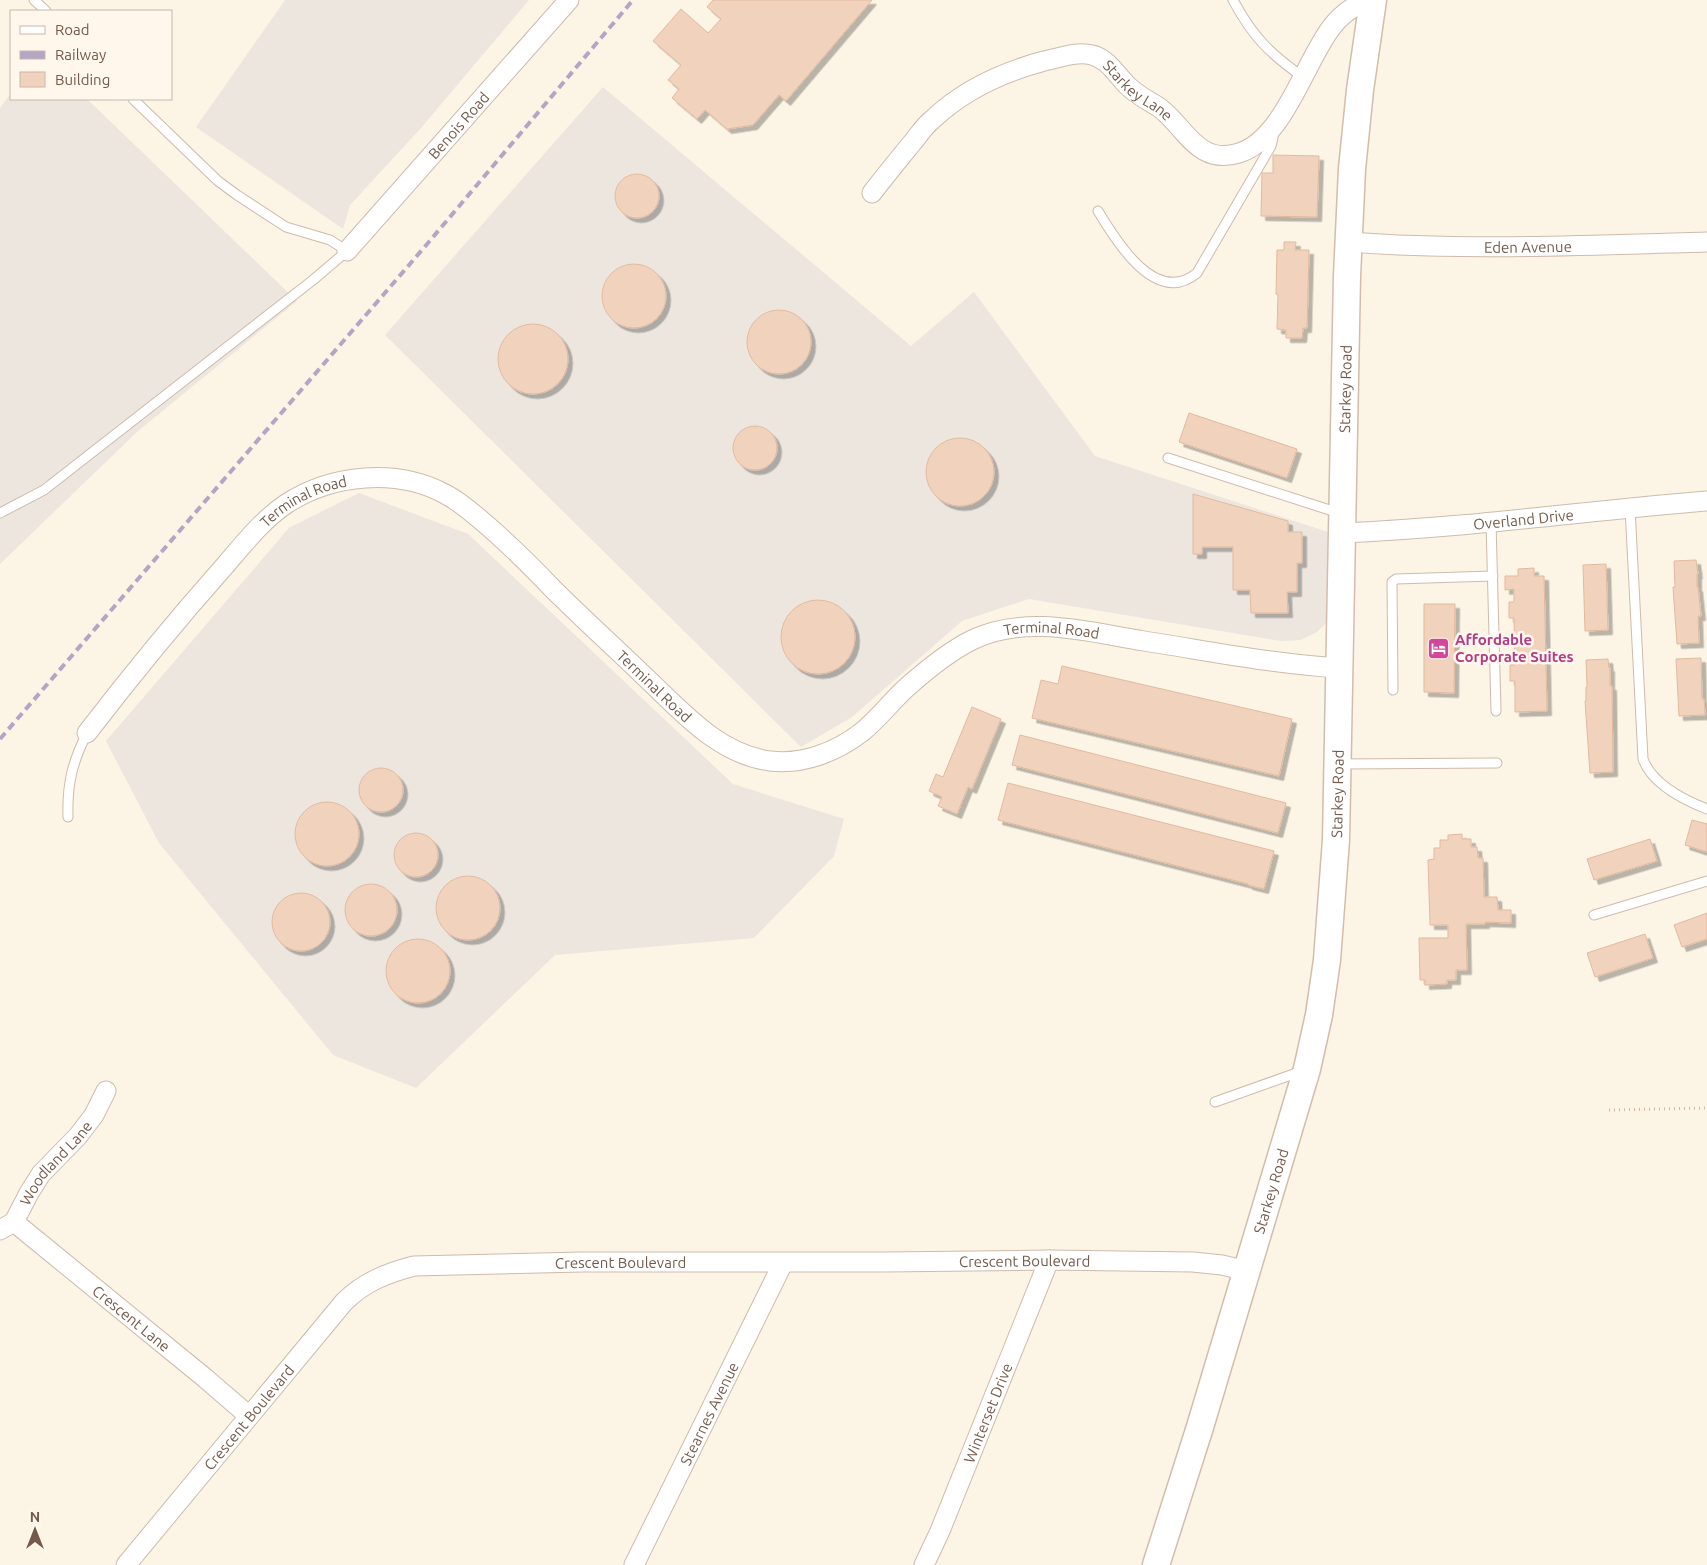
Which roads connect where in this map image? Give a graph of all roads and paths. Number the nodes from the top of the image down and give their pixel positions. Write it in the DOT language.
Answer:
graph roads {
  1 [pos="34,0"];
  2 [pos="569,0"];
  3 [pos="1233,0"];
  4 [pos="1366,0"];
  5 [pos="1373,0"];
  6 [pos="45,10"];
  7 [pos="1303,77"];
  8 [pos="134,100"];
  9 [pos="1271,130"];
  10 [pos="872,193"];
  11 [pos="1098,211"];
  12 [pos="1349,242"];
  13 [pos="1707,242"];
  14 [pos="347,251"];
  15 [pos="1168,458"];
  16 [pos="1707,501"];
  17 [pos="1630,507"];
  18 [pos="0,513"];
  19 [pos="1492,522"];
  20 [pos="1342,523"];
  21 [pos="1493,576"];
  22 [pos="1340,668"];
  23 [pos="1393,690"];
  24 [pos="1496,712"];
  25 [pos="87,733"];
  26 [pos="1497,763"];
  27 [pos="1338,764"];
  28 [pos="1707,809"];
  29 [pos="68,817"];
  30 [pos="1707,881"];
  31 [pos="1594,915"];
  32 [pos="1307,1069"];
  33 [pos="106,1090"];
  34 [pos="1215,1102"];
  35 [pos="1707,1108"];
  36 [pos="1609,1110"];
  37 [pos="7,1226"];
  38 [pos="1049,1260"];
  39 [pos="783,1263"];
  40 [pos="1247,1271"];
  41 [pos="249,1416"];
  42 [pos="126,1565"];
  43 [pos="634,1565"];
  44 [pos="924,1565"];
  45 [pos="1156,1565"];
  1 -- 6 [label="lane"];
  2 -- 14 [label="street, Benois Road"];
  3 -- 7 [label="lane"];
  4 -- 7 [label="street, Starkey Lane"];
  5 -- 12 [label="main road, Starkey Road"];
  7 -- 9 [label="street, Starkey Lane"];
  8 -- 14 [label="lane"];
  9 -- 10 [label="street, Starkey Lane"];
  9 -- 11 [label="lane"];
  12 -- 13 [label="street, Eden Avenue"];
  12 -- 20 [label="main road, Starkey Road"];
  14 -- 18 [label="lane"];
  15 -- 20 [label="lane"];
  16 -- 17 [label="street, Overland Drive"];
  17 -- 19 [label="street, Overland Drive"];
  17 -- 28 [label="lane"];
  19 -- 20 [label="street, Overland Drive"];
  19 -- 21 [label="lane"];
  20 -- 22 [label="main road, Starkey Road"];
  21 -- 23 [label="lane"];
  21 -- 24 [label="lane"];
  22 -- 25 [label="street, Terminal Road"];
  22 -- 27 [label="main road, Starkey Road"];
  25 -- 29 [label="lane"];
  26 -- 27 [label="lane"];
  27 -- 32 [label="main road, Starkey Road"];
  30 -- 31 [label="lane"];
  32 -- 34 [label="lane"];
  32 -- 40 [label="main road, Starkey Road"];
  33 -- 37 [label="street, Woodland Lane"];
  35 -- 36 [label="path"];
  37 -- 41 [label="street, Crescent Lane"];
  38 -- 39 [label="street, Crescent Boulevard"];
  38 -- 40 [label="street, Crescent Boulevard"];
  38 -- 44 [label="street, Winterset Drive"];
  39 -- 41 [label="street, Crescent Boulevard"];
  39 -- 43 [label="street, Stearnes Avenue"];
  40 -- 45 [label="main road, Starkey Road"];
  41 -- 42 [label="street, Crescent Boulevard"];
}
